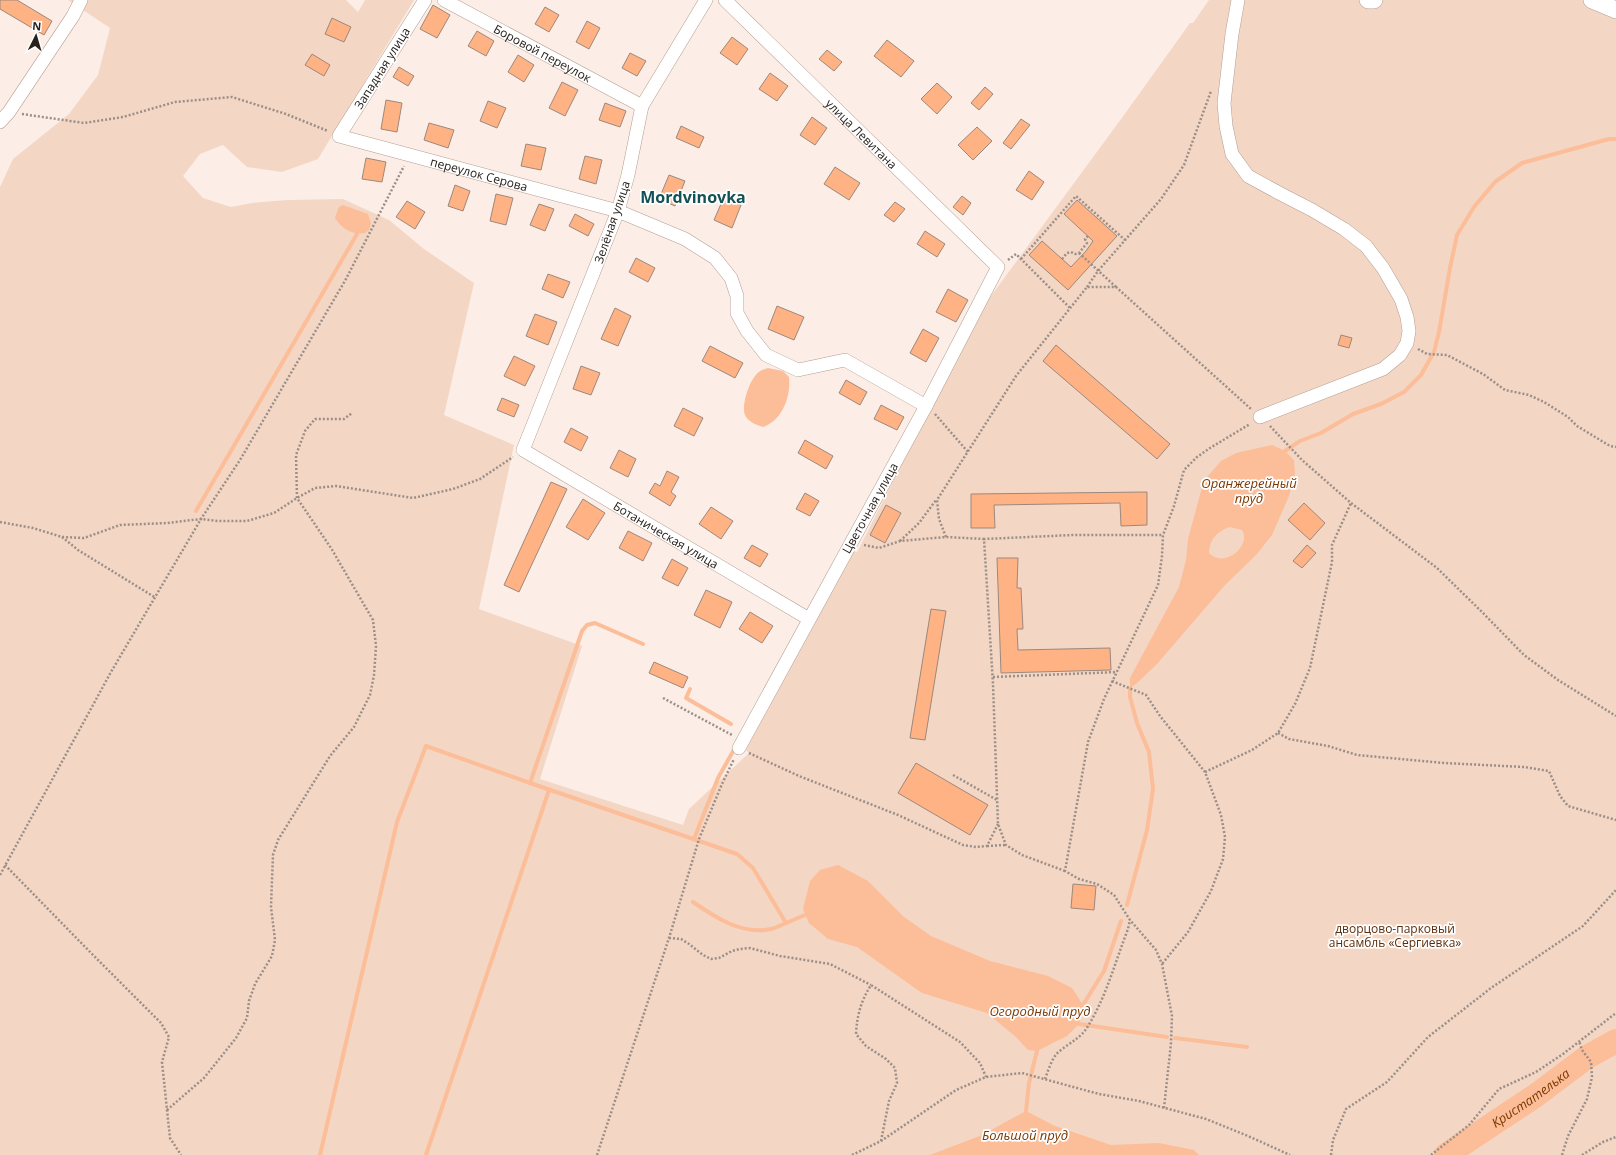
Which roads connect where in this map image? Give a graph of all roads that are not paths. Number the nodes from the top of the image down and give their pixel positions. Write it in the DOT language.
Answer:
graph roads {
  1 [pos="81,0"];
  2 [pos="425,0"];
  3 [pos="444,0"];
  4 [pos="706,0"];
  5 [pos="725,0"];
  6 [pos="1238,0"];
  7 [pos="1368,0"];
  8 [pos="1374,0"];
  9 [pos="1592,0"];
  10 [pos="1616,10"];
  11 [pos="642,106"];
  12 [pos="0,122"];
  13 [pos="339,136"];
  14 [pos="618,211"];
  15 [pos="998,267"];
  16 [pos="930,410"];
  17 [pos="1260,417"];
  18 [pos="523,450"];
  19 [pos="809,618"];
  20 [pos="741,744"];
  1 -- 12 [label="street"];
  2 -- 13 [label="street, Западная улица"];
  3 -- 11 [label="street, Боровой переулок"];
  4 -- 11 [label="street, Зелёная улица"];
  5 -- 15 [label="street, улица Левитана"];
  6 -- 17 [label="street"];
  7 -- 8 [label="main road"];
  9 -- 10 [label="main road"];
  11 -- 14 [label="street, Зелёная улица"];
  13 -- 14 [label="street, переулок Серова"];
  14 -- 16 [label="street, переулок Серова"];
  14 -- 18 [label="street, Зелёная улица"];
  15 -- 16 [label="street, Цветочная улица"];
  16 -- 19 [label="street, Цветочная улица"];
  18 -- 19 [label="street, Ботаническая улица"];
  19 -- 20 [label="street, Цветочная улица"];
}
